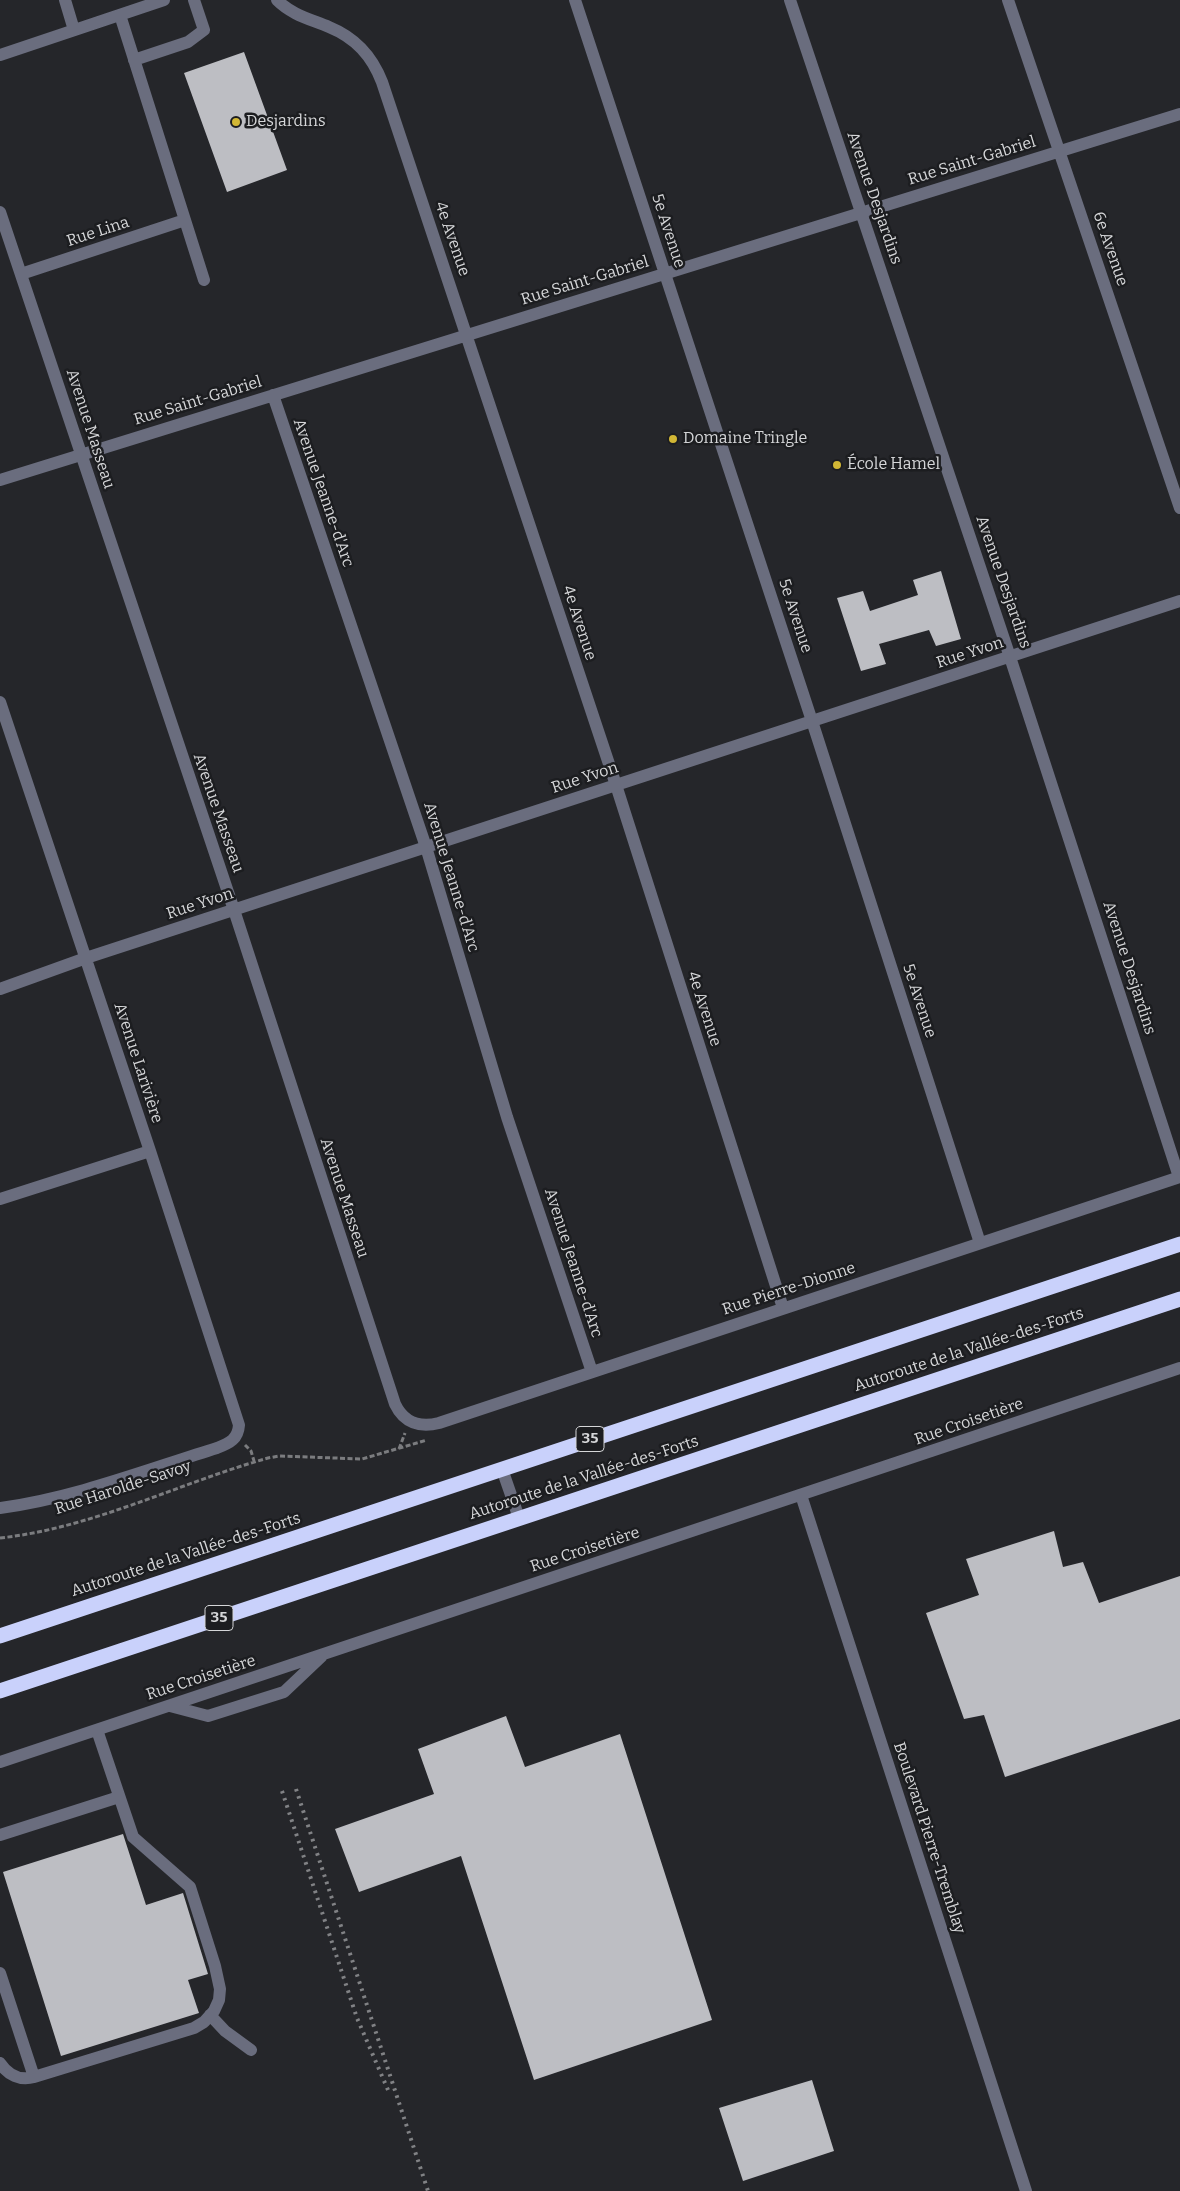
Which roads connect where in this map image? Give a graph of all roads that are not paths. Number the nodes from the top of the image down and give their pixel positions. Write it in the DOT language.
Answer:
graph roads {
  1 [pos="65,0"];
  2 [pos="164,0"];
  3 [pos="194,0"];
  4 [pos="278,0"];
  5 [pos="575,0"];
  6 [pos="790,0"];
  7 [pos="1008,0"];
  8 [pos="120,15"];
  9 [pos="74,30"];
  10 [pos="0,55"];
  11 [pos="134,60"];
  12 [pos="1180,114"];
  13 [pos="1059,151"];
  14 [pos="0,212"];
  15 [pos="862,212"];
  16 [pos="185,220"];
  17 [pos="665,273"];
  18 [pos="21,274"];
  19 [pos="204,280"];
  20 [pos="467,335"];
  21 [pos="273,395"];
  22 [pos="81,454"];
  23 [pos="0,480"];
  24 [pos="1180,508"];
  25 [pos="1180,601"];
  26 [pos="1010,657"];
  27 [pos="0,702"];
  28 [pos="812,721"];
  29 [pos="616,785"];
  30 [pos="426,847"];
  31 [pos="234,910"];
  32 [pos="86,958"];
  33 [pos="0,988"];
  34 [pos="150,1151"];
  35 [pos="1180,1177"];
  36 [pos="0,1199"];
  37 [pos="980,1243"];
  38 [pos="1180,1244"];
  39 [pos="1180,1299"];
  40 [pos="783,1308"];
  41 [pos="1180,1368"];
  42 [pos="592,1372"];
  43 [pos="409,1421"];
  44 [pos="237,1436"];
  45 [pos="502,1468"];
  46 [pos="801,1495"];
  47 [pos="0,1508"];
  48 [pos="519,1518"];
  49 [pos="0,1636"];
  50 [pos="324,1655"];
  51 [pos="0,1691"];
  52 [pos="170,1706"];
  53 [pos="97,1730"];
  54 [pos="0,1762"];
  55 [pos="119,1797"];
  56 [pos="0,1835"];
  57 [pos="0,1973"];
  58 [pos="210,2015"];
  59 [pos="251,2050"];
  60 [pos="0,2063"];
  61 [pos="34,2077"];
  62 [pos="1026,2191"];
  1 -- 9 [label="street"];
  2 -- 8 [label="street"];
  3 -- 11 [label="street"];
  4 -- 20 [label="street, 4e Avenue"];
  5 -- 17 [label="street, 5e Avenue"];
  6 -- 15 [label="street, Avenue Desjardins"];
  7 -- 13 [label="street, 6e Avenue"];
  8 -- 9 [label="street"];
  8 -- 11 [label="street"];
  9 -- 10 [label="street"];
  11 -- 16 [label="street"];
  12 -- 13 [label="street, Rue Saint-Gabriel"];
  13 -- 15 [label="street, Rue Saint-Gabriel"];
  13 -- 24 [label="street, 6e Avenue"];
  14 -- 18 [label="street, Avenue Masseau"];
  15 -- 17 [label="street, Rue Saint-Gabriel"];
  15 -- 26 [label="street, Avenue Desjardins"];
  16 -- 18 [label="street, Rue Lina"];
  16 -- 19 [label="street"];
  17 -- 20 [label="street, Rue Saint-Gabriel"];
  17 -- 28 [label="street, 5e Avenue"];
  18 -- 22 [label="street, Avenue Masseau"];
  20 -- 21 [label="street, Rue Saint-Gabriel"];
  20 -- 29 [label="street, 4e Avenue"];
  21 -- 22 [label="street, Rue Saint-Gabriel"];
  21 -- 30 [label="street, Avenue Jeanne-d'Arc"];
  22 -- 23 [label="street, Rue Saint-Gabriel"];
  22 -- 31 [label="street, Avenue Masseau"];
  25 -- 26 [label="street, Rue Yvon"];
  26 -- 28 [label="street, Rue Yvon"];
  26 -- 35 [label="street, Avenue Desjardins"];
  27 -- 32 [label="street, Avenue Larivière"];
  28 -- 29 [label="street, Rue Yvon"];
  28 -- 37 [label="street, 5e Avenue"];
  29 -- 30 [label="street, Rue Yvon"];
  29 -- 40 [label="street, 4e Avenue"];
  30 -- 31 [label="street, Rue Yvon"];
  30 -- 42 [label="street, Avenue Jeanne-d'Arc"];
  31 -- 32 [label="street, Rue Yvon"];
  31 -- 43 [label="street, Avenue Masseau"];
  32 -- 33 [label="street, Rue Yvon"];
  32 -- 34 [label="street, Avenue Larivière"];
  34 -- 36 [label="street"];
  34 -- 44 [label="street, Avenue Larivière"];
  35 -- 37 [label="street, Rue Pierre-Dionne"];
  37 -- 40 [label="street, Rue Pierre-Dionne"];
  38 -- 45 [label="highway, Autoroute de la Vallée-des-Forts / 35"];
  39 -- 48 [label="highway, Autoroute de la Vallée-des-Forts / 35"];
  40 -- 42 [label="street, Rue Pierre-Dionne"];
  41 -- 46 [label="street, Rue Croisetière"];
  42 -- 43 [label="street, Rue Pierre-Dionne"];
  44 -- 47 [label="street, Rue Harolde-Savoy"];
  45 -- 48 [label="street"];
  45 -- 49 [label="highway, Autoroute de la Vallée-des-Forts / 35"];
  46 -- 50 [label="street, Rue Croisetière"];
  46 -- 62 [label="street, Boulevard Pierre-Tremblay"];
  48 -- 51 [label="highway, Autoroute de la Vallée-des-Forts / 35"];
  50 -- 52 [label="street, Rue Croisetière"];
  50 -- 52 [label="street"];
  52 -- 53 [label="street, Rue Croisetière"];
  53 -- 54 [label="street, Rue Croisetière"];
  53 -- 55 [label="street"];
  55 -- 56 [label="street"];
  55 -- 58 [label="street"];
  57 -- 61 [label="street"];
  58 -- 59 [label="street"];
  58 -- 61 [label="street"];
  60 -- 61 [label="street"];
}
